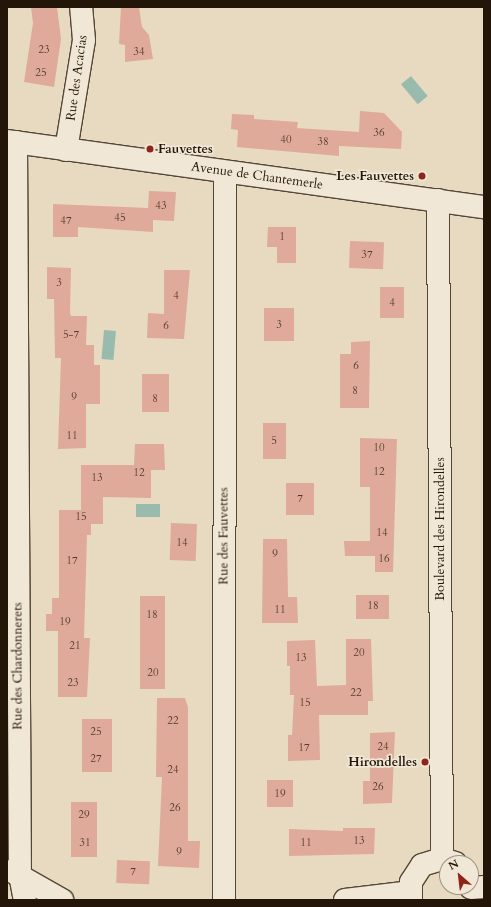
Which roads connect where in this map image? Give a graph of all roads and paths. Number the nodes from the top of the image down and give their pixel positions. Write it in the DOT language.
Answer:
graph roads {
  1 [pos="81,7"];
  2 [pos="11,142"];
  3 [pos="66,150"];
  4 [pos="225,172"];
  5 [pos="11,173"];
  6 [pos="438,200"];
  7 [pos="484,207"];
  8 [pos="448,855"];
  9 [pos="439,862"];
  10 [pos="13,872"];
  11 [pos="410,896"];
  12 [pos="25,900"];
  13 [pos="62,900"];
  14 [pos="224,900"];
  15 [pos="345,900"];
  1 -- 3 [label="street, Rue des Acacias"];
  2 -- 3 [label="street, Avenue de Chantemerle"];
  2 -- 5 [label="street, Rue des Chardonnerets"];
  3 -- 4 [label="street, Avenue de Chantemerle"];
  4 -- 6 [label="street, Avenue de Chantemerle"];
  4 -- 14 [label="street, Rue des Fauvettes"];
  5 -- 10 [label="street, Rue des Chardonnerets"];
  6 -- 7 [label="street, Avenue de Chantemerle"];
  6 -- 8 [label="street, Boulevard des Hirondelles"];
  9 -- 11 [label="street"];
  10 -- 12 [label="street, Rue des Chardonnerets"];
  10 -- 13 [label="street"];
  11 -- 15 [label="street"];
}
